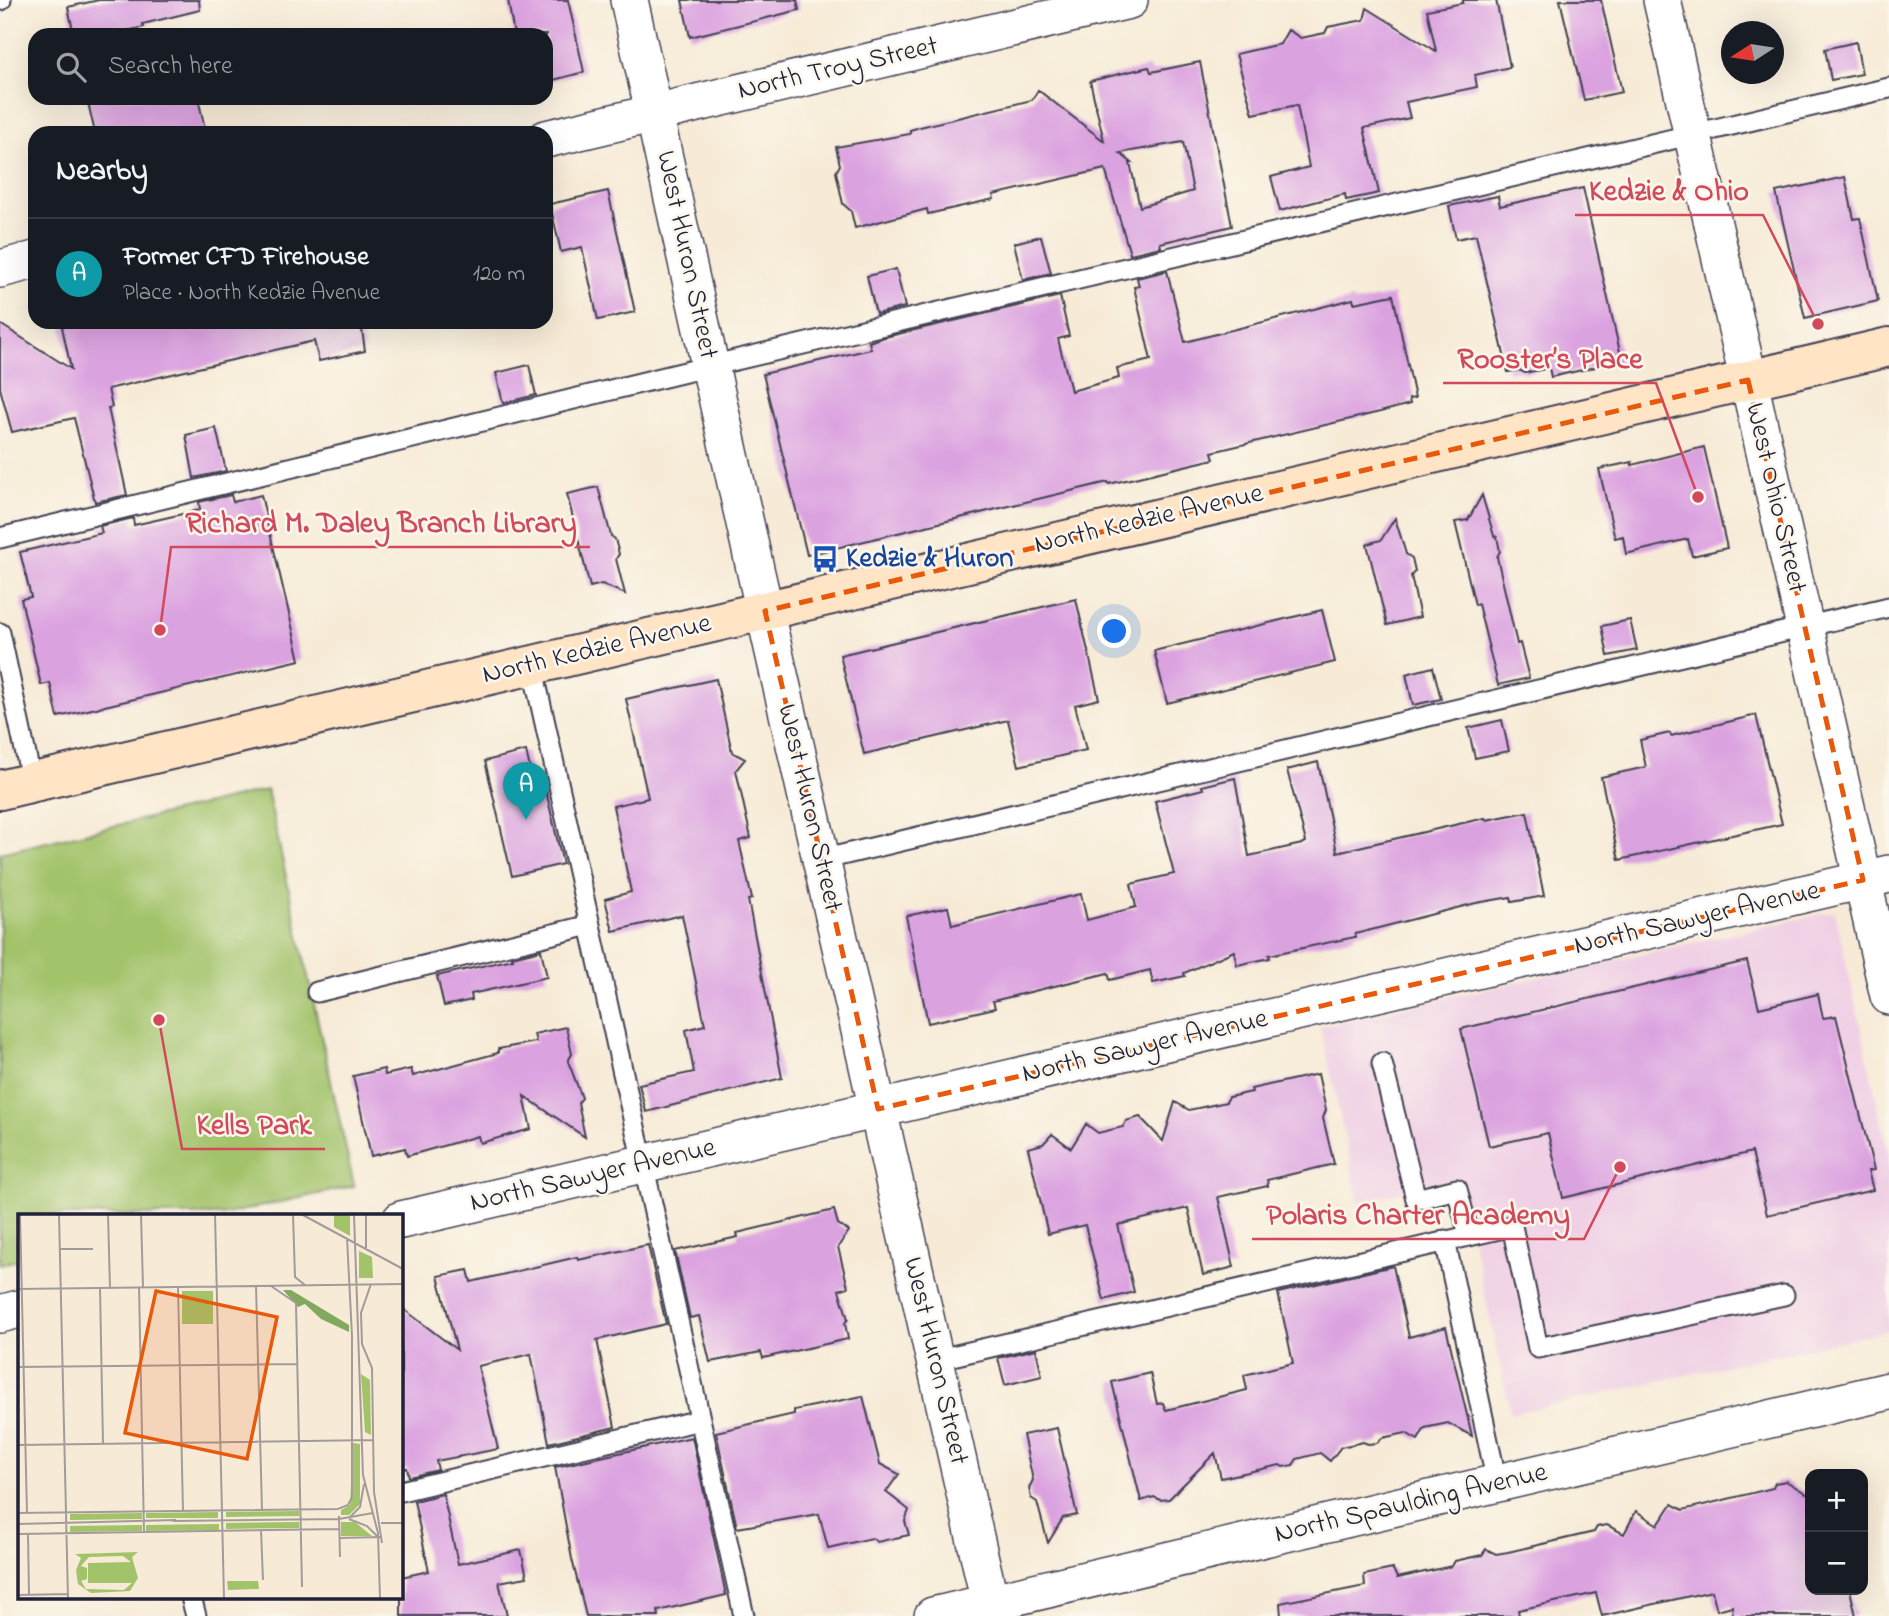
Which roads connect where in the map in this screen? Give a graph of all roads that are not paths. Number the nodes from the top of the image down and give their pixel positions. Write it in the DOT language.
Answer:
graph roads {
  1 [pos="629,0"];
  2 [pos="1129,0"];
  3 [pos="1662,0"];
  4 [pos="1889,88"];
  5 [pos="654,113"];
  6 [pos="1692,135"];
  7 [pos="553,137"];
  8 [pos="28,262"];
  9 [pos="0,269"];
  10 [pos="1889,347"];
  11 [pos="710,366"];
  12 [pos="1748,380"];
  13 [pos="0,538"];
  14 [pos="1889,607"];
  15 [pos="765,611"];
  16 [pos="1805,627"];
  17 [pos="0,633"];
  18 [pos="532,665"];
  19 [pos="16,786"];
  20 [pos="821,860"];
  21 [pos="1876,877"];
  22 [pos="590,925"];
  23 [pos="317,992"];
  24 [pos="1889,996"];
  25 [pos="1382,1063"];
  26 [pos="878,1109"];
  27 [pos="643,1164"];
  28 [pos="402,1220"];
  29 [pos="1469,1235"];
  30 [pos="1445,1240"];
  31 [pos="1784,1295"];
  32 [pos="18,1309"];
  33 [pos="0,1314"];
  34 [pos="935,1360"];
  35 [pos="1889,1391"];
  36 [pos="700,1420"];
  37 [pos="1497,1483"];
  38 [pos="402,1491"];
  39 [pos="191,1598"];
  40 [pos="992,1609"];
  41 [pos="196,1616"];
  42 [pos="744,1616"];
  43 [pos="933,1616"];
  1 -- 5 [label="street, West Huron Street"];
  2 -- 5 [label="street, North Troy Street"];
  3 -- 6 [label="street, West Ohio Street"];
  4 -- 6 [label="lane"];
  5 -- 7 [label="street, North Troy Street"];
  5 -- 11 [label="street, West Huron Street"];
  6 -- 11 [label="lane"];
  6 -- 12 [label="street, West Ohio Street"];
  8 -- 9 [label="street"];
  10 -- 12 [label="main road, North Kedzie Avenue"];
  11 -- 13 [label="lane"];
  11 -- 15 [label="street, West Huron Street"];
  12 -- 15 [label="main road, North Kedzie Avenue"];
  12 -- 16 [label="street, West Ohio Street"];
  14 -- 16 [label="lane"];
  15 -- 18 [label="main road, North Kedzie Avenue"];
  15 -- 20 [label="street, West Huron Street"];
  16 -- 20 [label="lane"];
  16 -- 21 [label="street, West Ohio Street"];
  17 -- 19 [label="lane"];
  18 -- 19 [label="main road, North Kedzie Avenue"];
  18 -- 22 [label="lane"];
  20 -- 26 [label="street, West Huron Street"];
  21 -- 24 [label="street, West Ohio Street"];
  21 -- 26 [label="street, North Sawyer Avenue"];
  22 -- 23 [label="lane"];
  22 -- 27 [label="lane"];
  25 -- 29 [label="lane"];
  26 -- 27 [label="street, North Sawyer Avenue"];
  26 -- 34 [label="street, West Huron Street"];
  27 -- 28 [label="street, North Sawyer Avenue"];
  27 -- 36 [label="lane"];
  29 -- 30 [label="lane"];
  29 -- 31 [label="lane"];
  30 -- 34 [label="lane"];
  30 -- 37 [label="lane"];
  32 -- 33 [label="street"];
  34 -- 40 [label="street, West Huron Street"];
  35 -- 37 [label="street, North Spaulding Avenue"];
  36 -- 38 [label="lane"];
  36 -- 42 [label="lane"];
  37 -- 40 [label="street, North Spaulding Avenue"];
  39 -- 41 [label="lane"];
  40 -- 43 [label="street, North Spaulding Avenue"];
}
